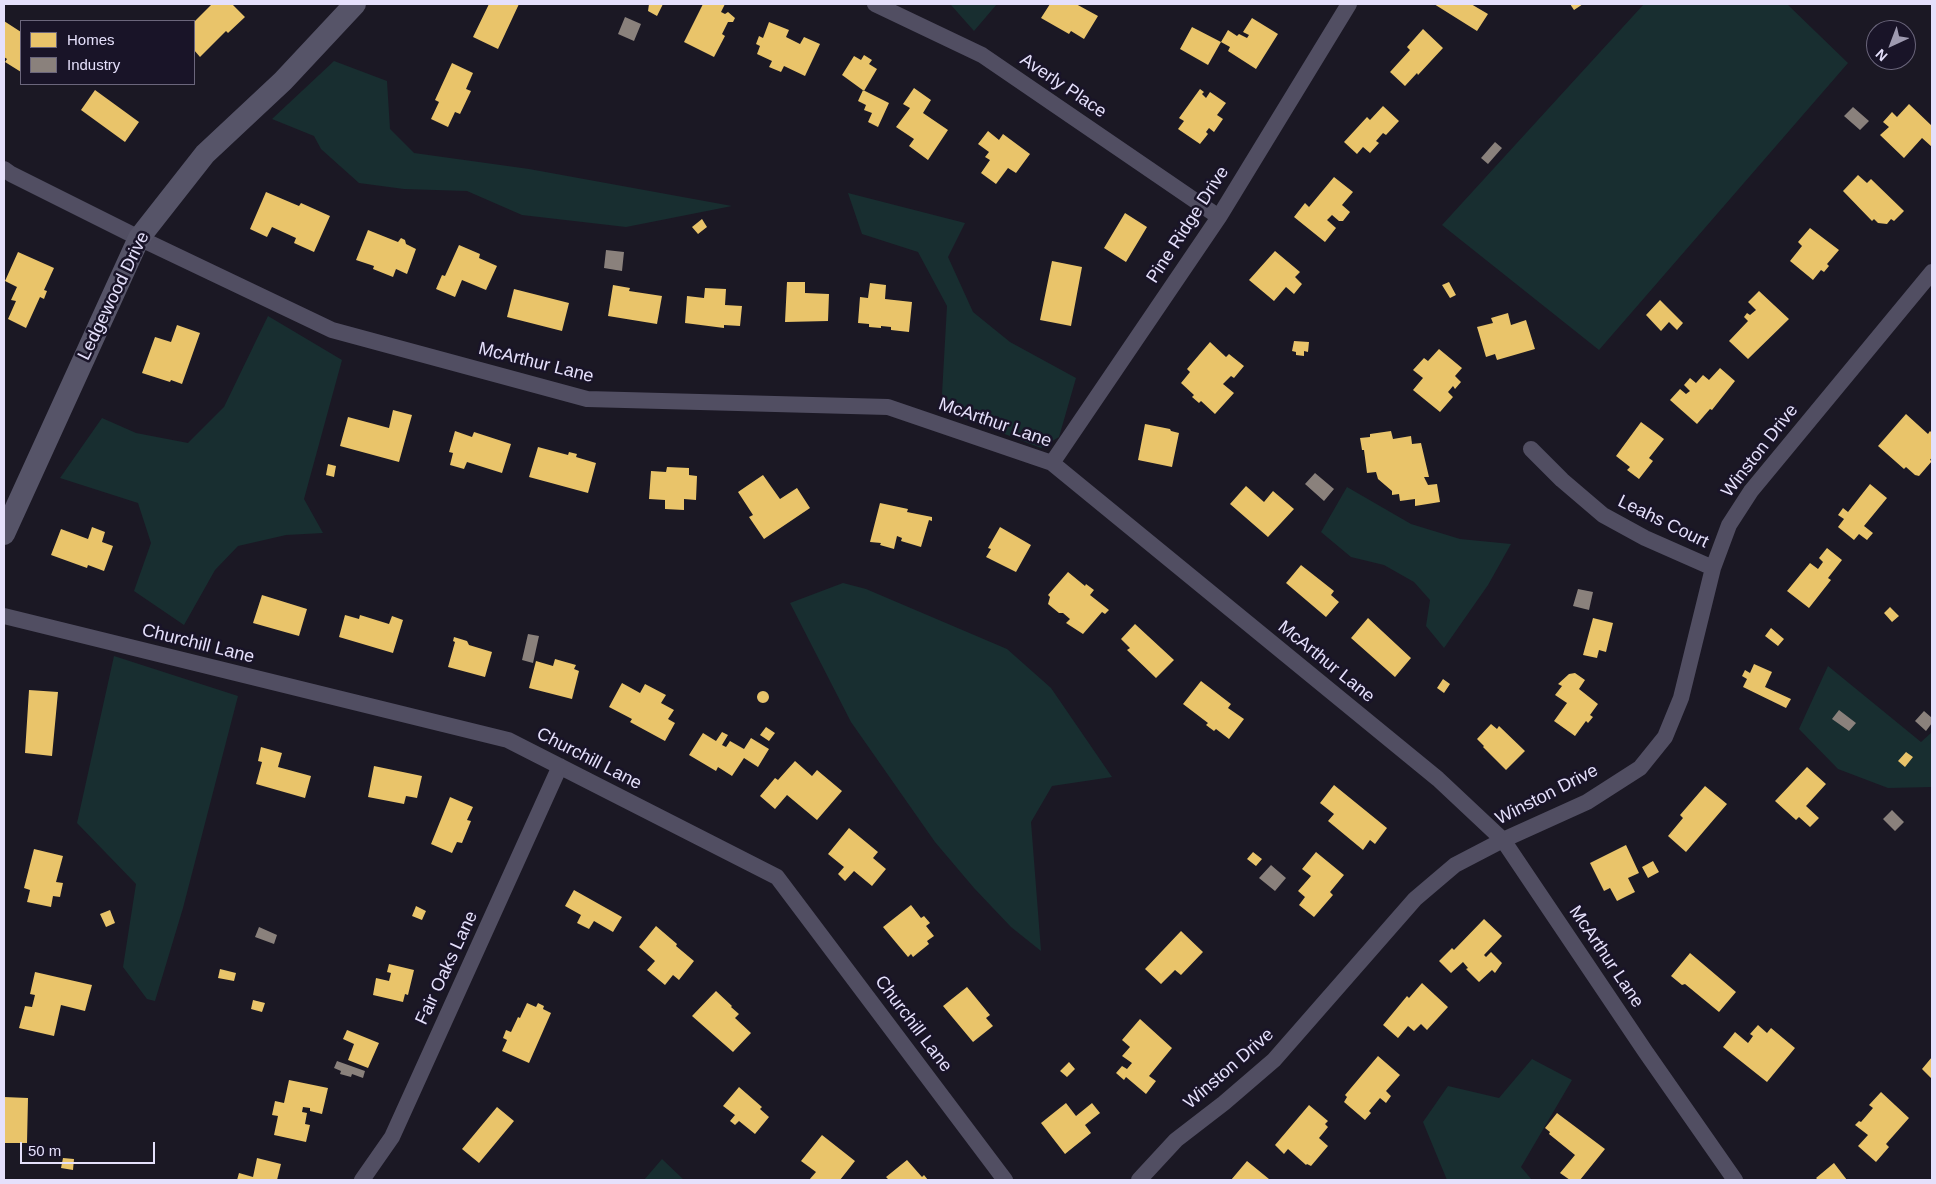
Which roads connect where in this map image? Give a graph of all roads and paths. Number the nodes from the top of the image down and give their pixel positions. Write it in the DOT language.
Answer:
graph roads {
  1 [pos="355,4"];
  2 [pos="875,4"];
  3 [pos="1349,4"];
  4 [pos="4,169"];
  5 [pos="1219,217"];
  6 [pos="139,238"];
  7 [pos="1932,272"];
  8 [pos="1531,449"];
  9 [pos="1052,463"];
  10 [pos="4,534"];
  11 [pos="1713,568"];
  12 [pos="4,616"];
  13 [pos="560,766"];
  14 [pos="1504,840"];
  15 [pos="362,1180"];
  16 [pos="1005,1180"];
  17 [pos="1139,1180"];
  18 [pos="1735,1180"];
  1 -- 6 [label="street, Ledgewood Drive"];
  2 -- 5 [label="street, Averly Place"];
  3 -- 5 [label="street, Pine Ridge Drive"];
  4 -- 6 [label="street, McArthur Lane"];
  5 -- 9 [label="street, Pine Ridge Drive"];
  6 -- 9 [label="street, McArthur Lane"];
  6 -- 10 [label="street, Ledgewood Drive"];
  7 -- 11 [label="street, Winston Drive"];
  8 -- 11 [label="street, Leahs Court"];
  9 -- 14 [label="street, McArthur Lane"];
  11 -- 14 [label="street, Winston Drive"];
  12 -- 13 [label="street, Churchill Lane"];
  13 -- 15 [label="street, Fair Oaks Lane"];
  13 -- 16 [label="street, Churchill Lane"];
  14 -- 17 [label="street, Winston Drive"];
  14 -- 18 [label="street, McArthur Lane"];
}
